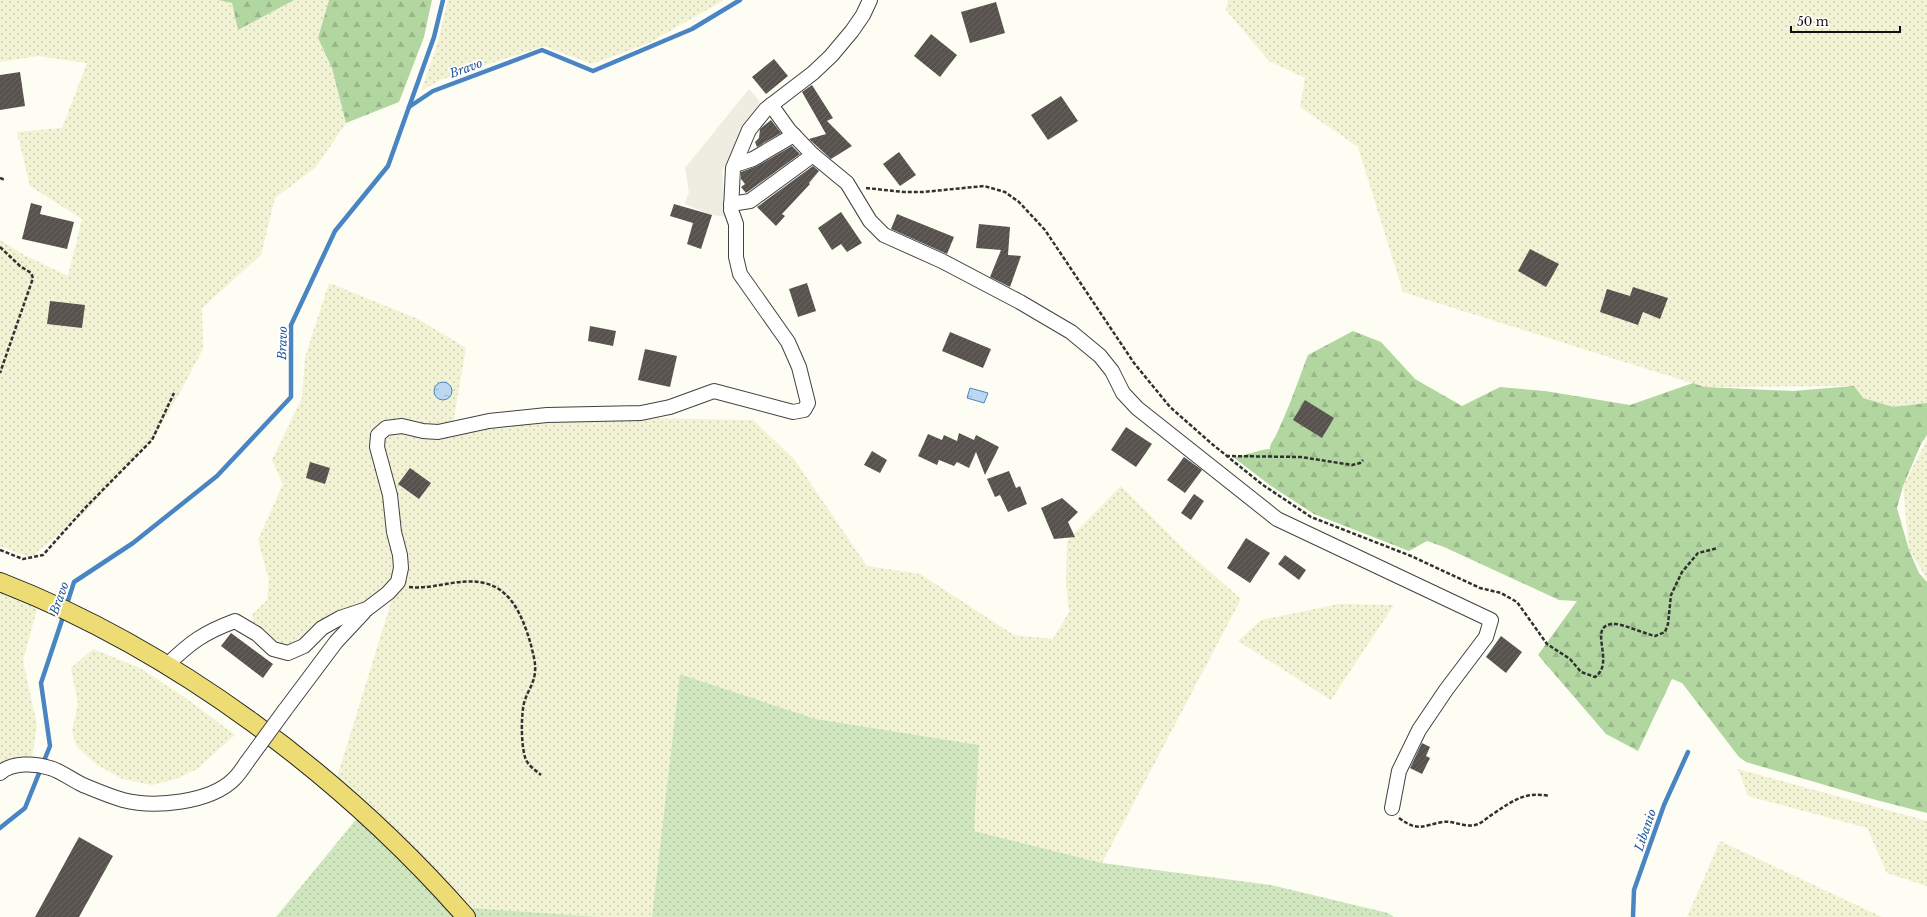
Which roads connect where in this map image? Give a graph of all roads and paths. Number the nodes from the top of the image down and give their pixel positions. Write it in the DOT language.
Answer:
graph roads {
  1 [pos="870,0"];
  2 [pos="771,105"];
  3 [pos="794,135"];
  4 [pos="813,155"];
  5 [pos="735,165"];
  6 [pos="0,178"];
  7 [pos="5,180"];
  8 [pos="846,183"];
  9 [pos="731,204"];
  10 [pos="0,248"];
  11 [pos="0,373"];
  12 [pos="174,393"];
  13 [pos="1226,456"];
  14 [pos="1363,460"];
  15 [pos="1718,548"];
  16 [pos="0,550"];
  17 [pos="0,582"];
  18 [pos="398,582"];
  19 [pos="367,609"];
  20 [pos="167,665"];
  21 [pos="0,773"];
  22 [pos="541,775"];
  23 [pos="1549,796"];
  24 [pos="1392,808"];
  25 [pos="466,917"];
  1 -- 2 [label="street"];
  2 -- 3 [label="street"];
  2 -- 5 [label="street"];
  3 -- 4 [label="street"];
  3 -- 5 [label="street"];
  4 -- 8 [label="street"];
  4 -- 9 [label="street"];
  5 -- 9 [label="street"];
  6 -- 7 [label="path"];
  8 -- 13 [label="path"];
  8 -- 24 [label="street"];
  9 -- 18 [label="street"];
  10 -- 11 [label="path"];
  12 -- 16 [label="path"];
  13 -- 14 [label="path"];
  13 -- 15 [label="path"];
  17 -- 20 [label="main road"];
  18 -- 19 [label="street"];
  18 -- 22 [label="path"];
  19 -- 20 [label="street"];
  19 -- 21 [label="street, bridge"];
  20 -- 25 [label="main road"];
  23 -- 24 [label="path"];
}
